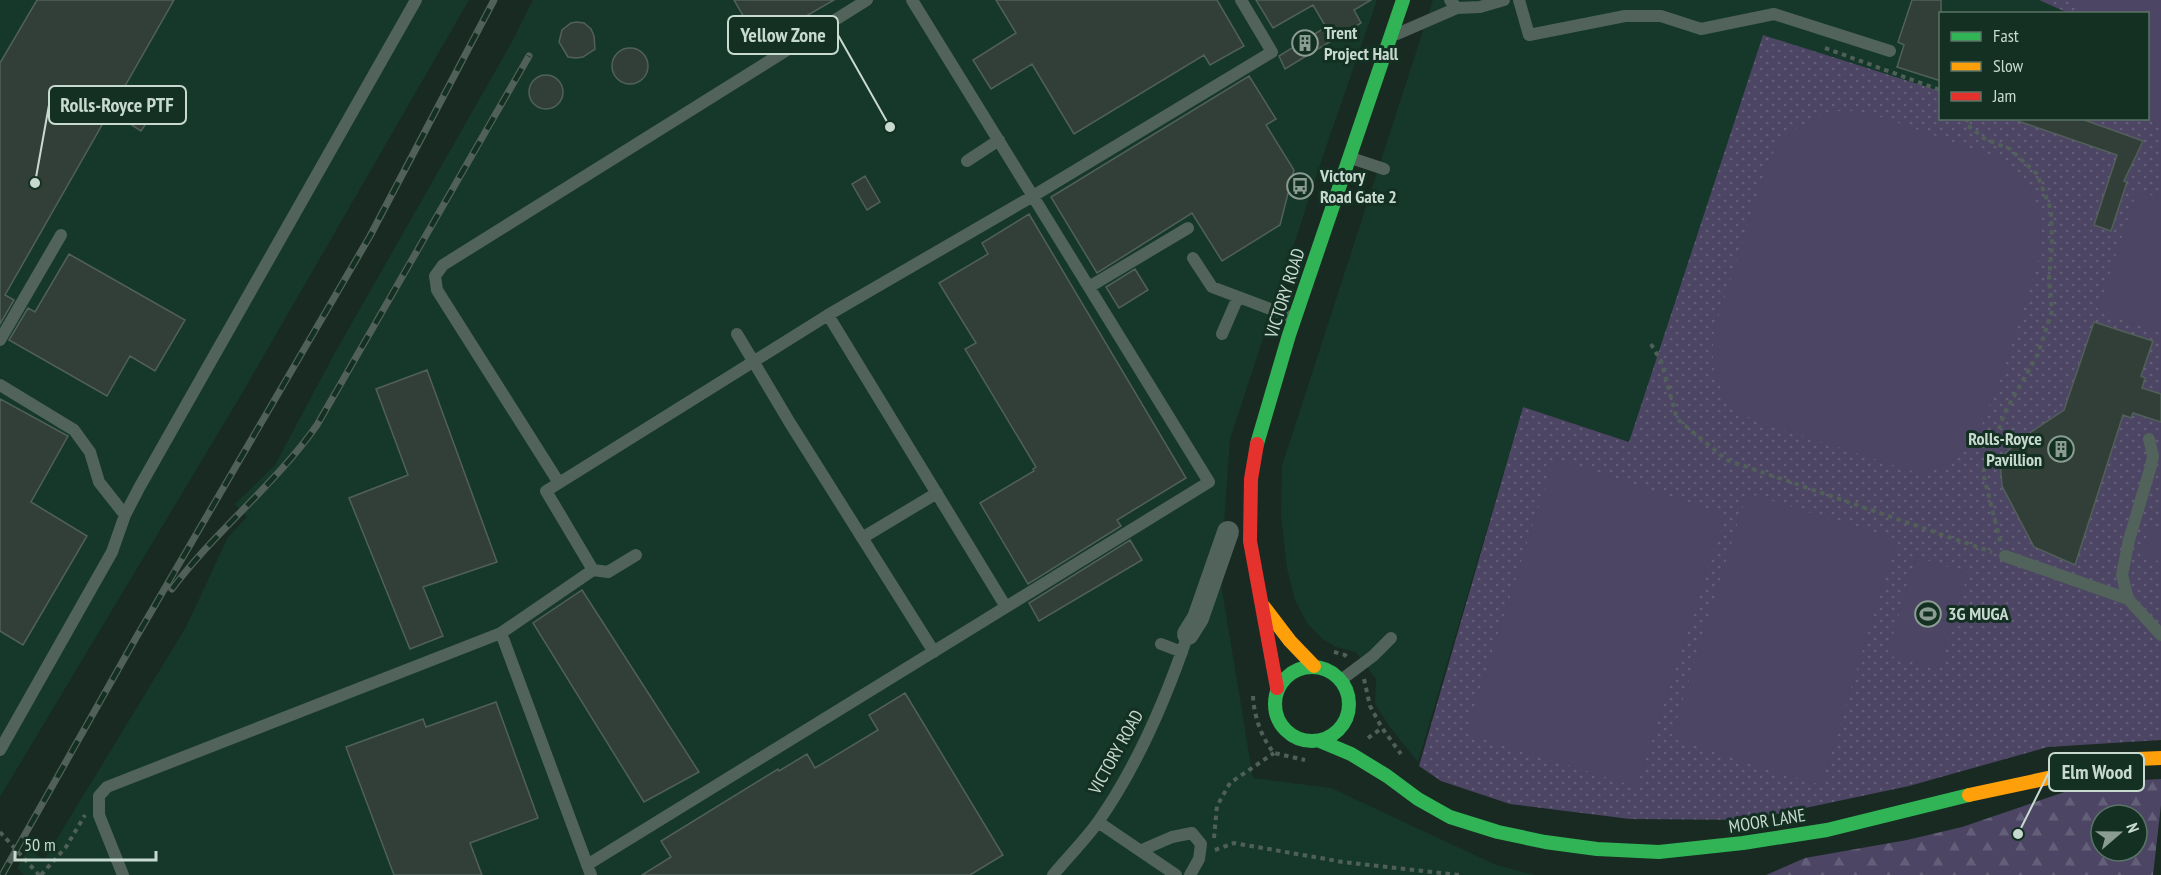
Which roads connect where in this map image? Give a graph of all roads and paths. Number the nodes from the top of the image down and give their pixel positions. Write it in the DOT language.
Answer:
graph roads {
  1 [pos="416,0"];
  2 [pos="867,0"];
  3 [pos="912,0"];
  4 [pos="1241,0"];
  5 [pos="1403,0"];
  6 [pos="1504,0"];
  7 [pos="1519,0"];
  8 [pos="1454,4"];
  9 [pos="1391,36"];
  10 [pos="1820,46"];
  11 [pos="1890,51"];
  12 [pos="1939,89"];
  13 [pos="1967,120"];
  14 [pos="999,140"];
  15 [pos="1349,158"];
  16 [pos="967,161"];
  17 [pos="1384,169"];
  18 [pos="1033,196"];
  19 [pos="1188,228"];
  20 [pos="62,235"];
  21 [pos="1193,258"];
  22 [pos="1089,287"];
  23 [pos="1238,297"];
  24 [pos="828,315"];
  25 [pos="1295,319"];
  26 [pos="737,334"];
  27 [pos="1222,334"];
  28 [pos="0,340"];
  29 [pos="1651,344"];
  30 [pos="754,362"];
  31 [pos="0,385"];
  32 [pos="2149,440"];
  33 [pos="560,483"];
  34 [pos="937,493"];
  35 [pos="125,515"];
  36 [pos="1228,532"];
  37 [pos="862,538"];
  38 [pos="636,555"];
  39 [pos="2005,556"];
  40 [pos="593,570"];
  41 [pos="2127,600"];
  42 [pos="1263,606"];
  43 [pos="1006,607"];
  44 [pos="501,633"];
  45 [pos="2161,635"];
  46 [pos="1390,638"];
  47 [pos="1185,643"];
  48 [pos="1161,644"];
  49 [pos="934,651"];
  50 [pos="1314,666"];
  51 [pos="1341,680"];
  52 [pos="1277,688"];
  53 [pos="1349,708"];
  54 [pos="1358,724"];
  55 [pos="1320,741"];
  56 [pos="1372,748"];
  57 [pos="0,750"];
  58 [pos="1274,753"];
  59 [pos="2161,758"];
  60 [pos="1387,776"];
  61 [pos="99,799"];
  62 [pos="1098,822"];
  63 [pos="0,832"];
  64 [pos="1142,850"];
  65 [pos="589,870"];
  66 [pos="40,875"];
  67 [pos="123,875"];
  68 [pos="1053,875"];
  69 [pos="1176,875"];
  70 [pos="1190,875"];
  71 [pos="1460,875"];
  1 -- 35 [label="lane"];
  2 -- 33 [label="lane"];
  3 -- 14 [label="lane"];
  4 -- 18 [label="lane"];
  5 -- 9 [label="street, VICTORY ROAD"];
  6 -- 8 [label="lane"];
  7 -- 11 [label="lane"];
  8 -- 9 [label="lane"];
  9 -- 15 [label="street, VICTORY ROAD"];
  10 -- 12 [label="path"];
  13 -- 39 [label="path"];
  14 -- 16 [label="lane"];
  14 -- 18 [label="lane"];
  15 -- 17 [label="lane"];
  15 -- 25 [label="street, VICTORY ROAD"];
  18 -- 22 [label="lane"];
  18 -- 24 [label="lane"];
  19 -- 22 [label="lane"];
  20 -- 28 [label="lane"];
  21 -- 23 [label="lane"];
  22 -- 43 [label="lane"];
  23 -- 25 [label="lane"];
  23 -- 27 [label="lane"];
  24 -- 30 [label="lane"];
  24 -- 34 [label="lane"];
  25 -- 42 [label="street, VICTORY ROAD"];
  26 -- 30 [label="lane"];
  29 -- 39 [label="path"];
  30 -- 33 [label="lane"];
  30 -- 37 [label="lane"];
  31 -- 35 [label="lane"];
  32 -- 41 [label="lane"];
  33 -- 40 [label="lane"];
  34 -- 37 [label="lane"];
  34 -- 43 [label="lane"];
  35 -- 57 [label="lane"];
  36 -- 47 [label="street"];
  37 -- 49 [label="lane"];
  38 -- 40 [label="lane"];
  39 -- 41 [label="lane"];
  40 -- 44 [label="lane"];
  41 -- 45 [label="lane"];
  42 -- 50 [label="street, VICTORY ROAD"];
  42 -- 52 [label="street, VICTORY ROAD"];
  43 -- 49 [label="lane"];
  44 -- 61 [label="lane"];
  44 -- 65 [label="lane"];
  46 -- 51 [label="lane"];
  47 -- 48 [label="lane"];
  47 -- 62 [label="lane, VICTORY ROAD"];
  49 -- 65 [label="lane"];
  50 -- 51 [label="street"];
  50 -- 52 [label="street"];
  51 -- 53 [label="street"];
  52 -- 55 [label="street"];
  53 -- 54 [label="street"];
  53 -- 55 [label="street"];
  55 -- 60 [label="street, MOOR LANE"];
  56 -- 60 [label="street, MOOR LANE"];
  58 -- 71 [label="path"];
  59 -- 60 [label="street, MOOR LANE"];
  61 -- 66 [label="path"];
  61 -- 67 [label="lane"];
  62 -- 64 [label="lane"];
  62 -- 68 [label="lane, VICTORY ROAD"];
  63 -- 66 [label="path"];
  64 -- 69 [label="lane"];
  64 -- 70 [label="lane"];
}
